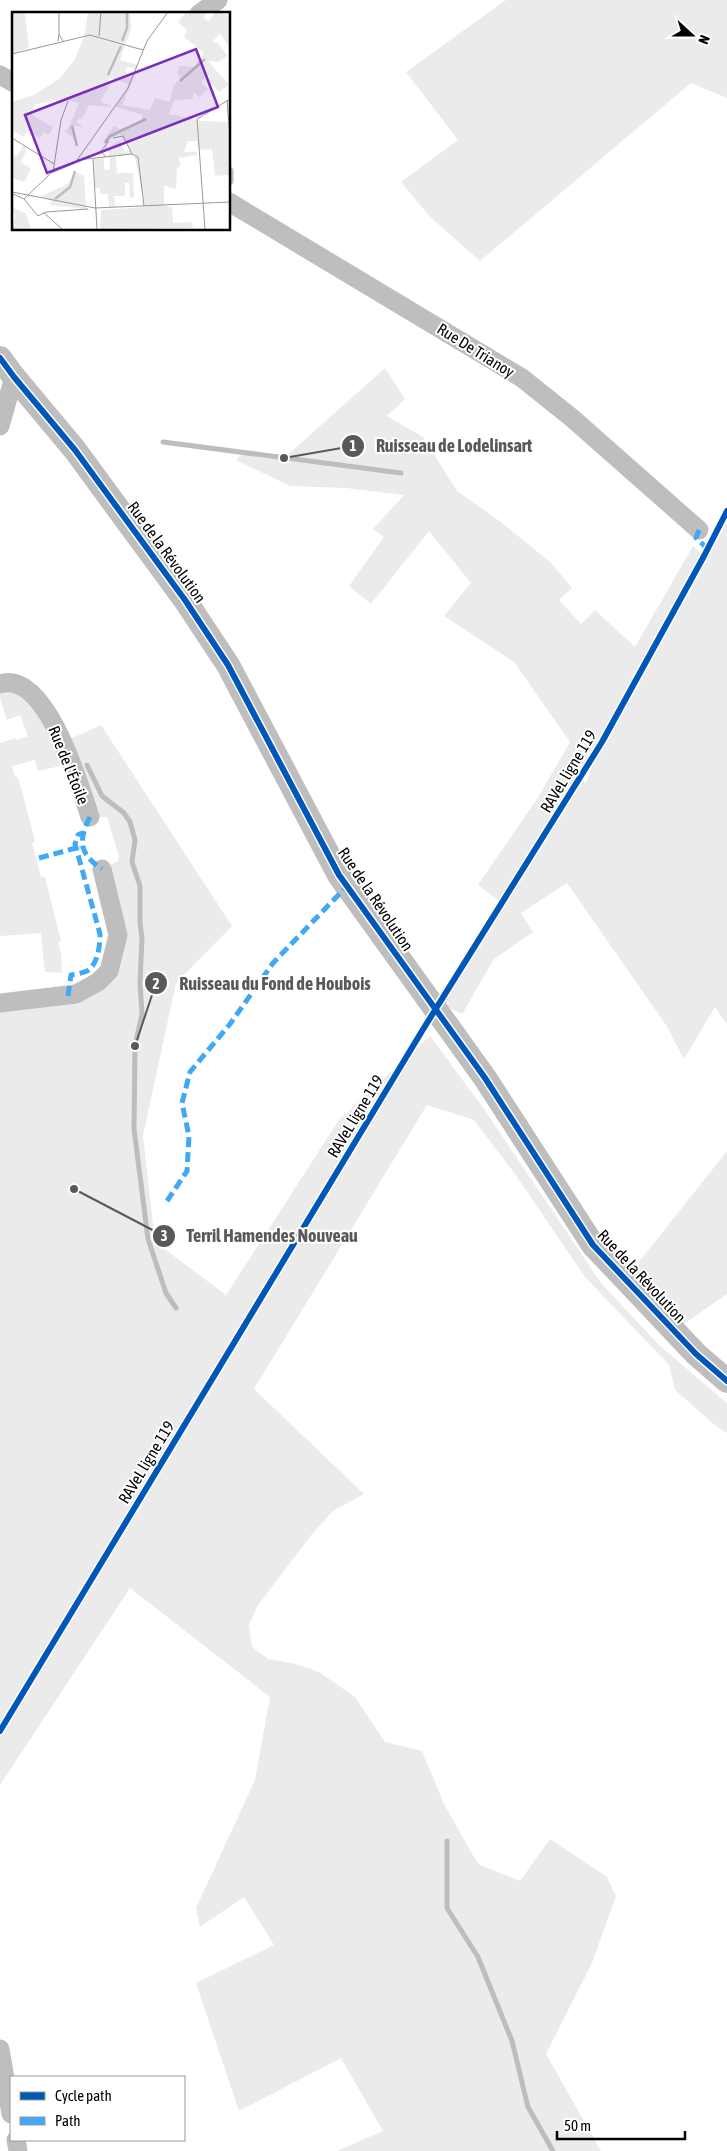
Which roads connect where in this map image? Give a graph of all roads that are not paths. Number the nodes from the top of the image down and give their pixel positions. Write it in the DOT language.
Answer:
graph roads {
  1 [pos="218,0"];
  2 [pos="202,12"];
  3 [pos="0,75"];
  4 [pos="12,82"];
  5 [pos="230,203"];
  6 [pos="0,358"];
  7 [pos="14,377"];
  8 [pos="0,426"];
  9 [pos="699,530"];
  10 [pos="0,684"];
  11 [pos="90,817"];
  12 [pos="102,869"];
  13 [pos="0,1003"];
  14 [pos="727,1381"];
  15 [pos="0,2050"];
  16 [pos="10,2108"];
  1 -- 2 [label="street"];
  3 -- 4 [label="street"];
  5 -- 9 [label="street, Rue De Trianoy"];
  6 -- 7 [label="street, Rue de la Révolution"];
  7 -- 8 [label="street"];
  7 -- 14 [label="street, Rue de la Révolution"];
  10 -- 11 [label="street, Rue de l'Étoile"];
  12 -- 13 [label="street"];
  15 -- 16 [label="street"];
}
